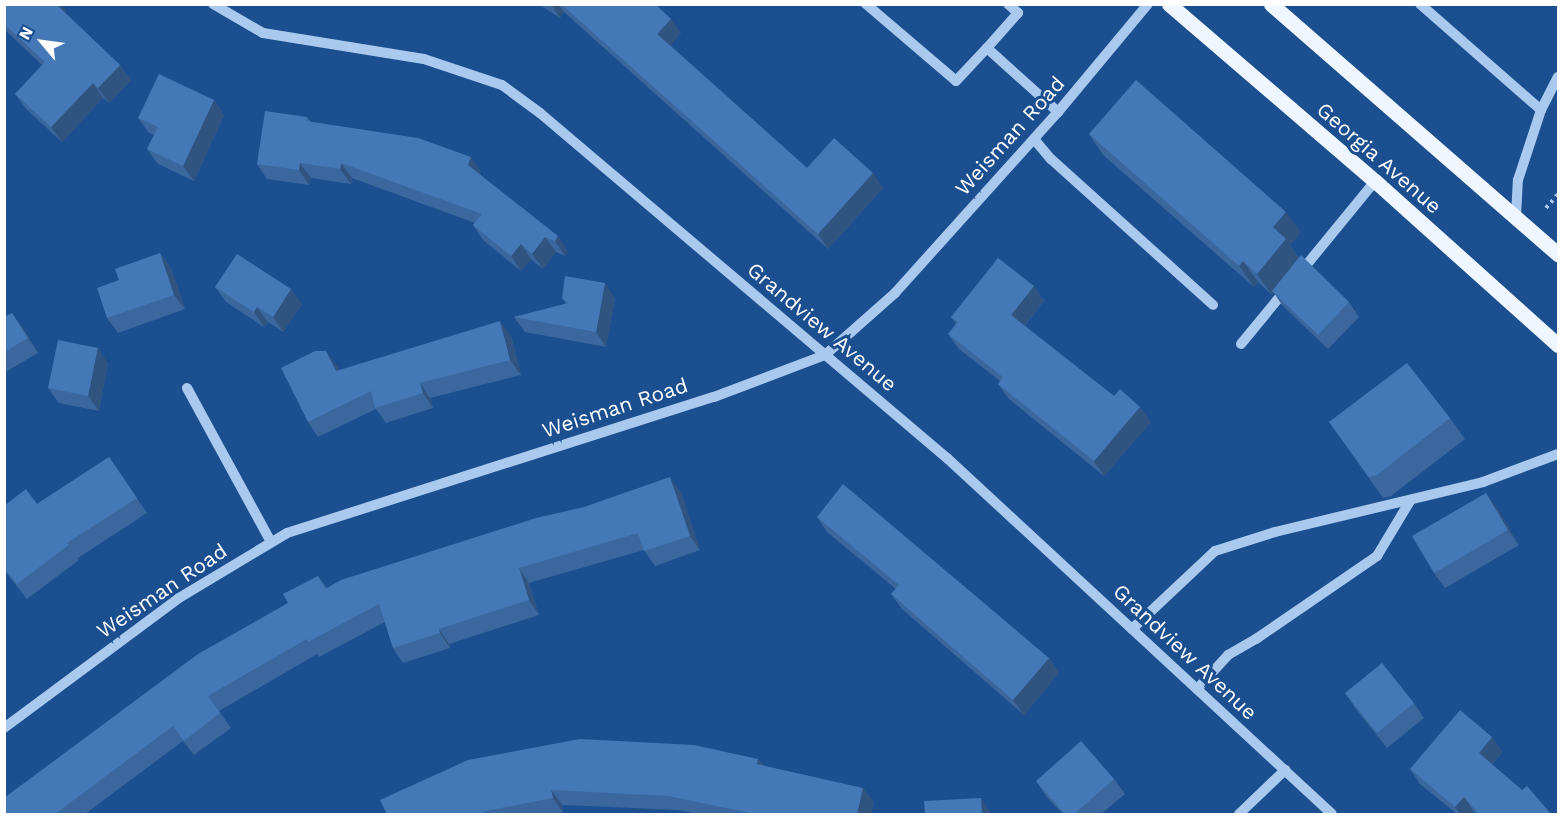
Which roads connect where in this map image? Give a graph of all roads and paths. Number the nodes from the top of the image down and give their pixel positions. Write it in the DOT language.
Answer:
graph roads {
  1 [pos="213,4"];
  2 [pos="866,4"];
  3 [pos="1008,4"];
  4 [pos="1148,4"];
  5 [pos="1169,4"];
  6 [pos="1271,4"];
  7 [pos="1420,4"];
  8 [pos="987,48"];
  9 [pos="1558,77"];
  10 [pos="1541,110"];
  11 [pos="1058,112"];
  12 [pos="1034,138"];
  13 [pos="1375,182"];
  14 [pos="1558,194"];
  15 [pos="1546,208"];
  16 [pos="1516,216"];
  17 [pos="1558,254"];
  18 [pos="1213,305"];
  19 [pos="1241,344"];
  20 [pos="1558,345"];
  21 [pos="825,355"];
  22 [pos="187,388"];
  23 [pos="1558,454"];
  24 [pos="1410,501"];
  25 [pos="271,542"];
  26 [pos="1132,629"];
  27 [pos="1197,689"];
  28 [pos="4,728"];
  29 [pos="1285,770"];
  30 [pos="1239,814"];
  31 [pos="1332,814"];
  1 -- 21 [label="street, Grandview Avenue"];
  2 -- 8 [label="street"];
  3 -- 8 [label="street"];
  4 -- 11 [label="street, Weisman Road"];
  5 -- 13 [label="main road, Georgia Avenue"];
  6 -- 16 [label="main road"];
  7 -- 10 [label="street"];
  8 -- 11 [label="street"];
  9 -- 10 [label="street"];
  10 -- 16 [label="street"];
  11 -- 12 [label="street, Weisman Road"];
  12 -- 18 [label="street"];
  12 -- 21 [label="street, Weisman Road"];
  13 -- 19 [label="street"];
  13 -- 20 [label="main road, Georgia Avenue"];
  14 -- 15 [label="path"];
  16 -- 17 [label="main road"];
  21 -- 25 [label="street, Weisman Road"];
  21 -- 26 [label="street, Grandview Avenue"];
  22 -- 25 [label="street"];
  23 -- 24 [label="street"];
  24 -- 26 [label="street"];
  24 -- 27 [label="street"];
  25 -- 28 [label="street, Weisman Road"];
  26 -- 27 [label="street, Grandview Avenue"];
  27 -- 29 [label="street, Grandview Avenue"];
  29 -- 30 [label="street"];
  29 -- 31 [label="street, Grandview Avenue"];
}
